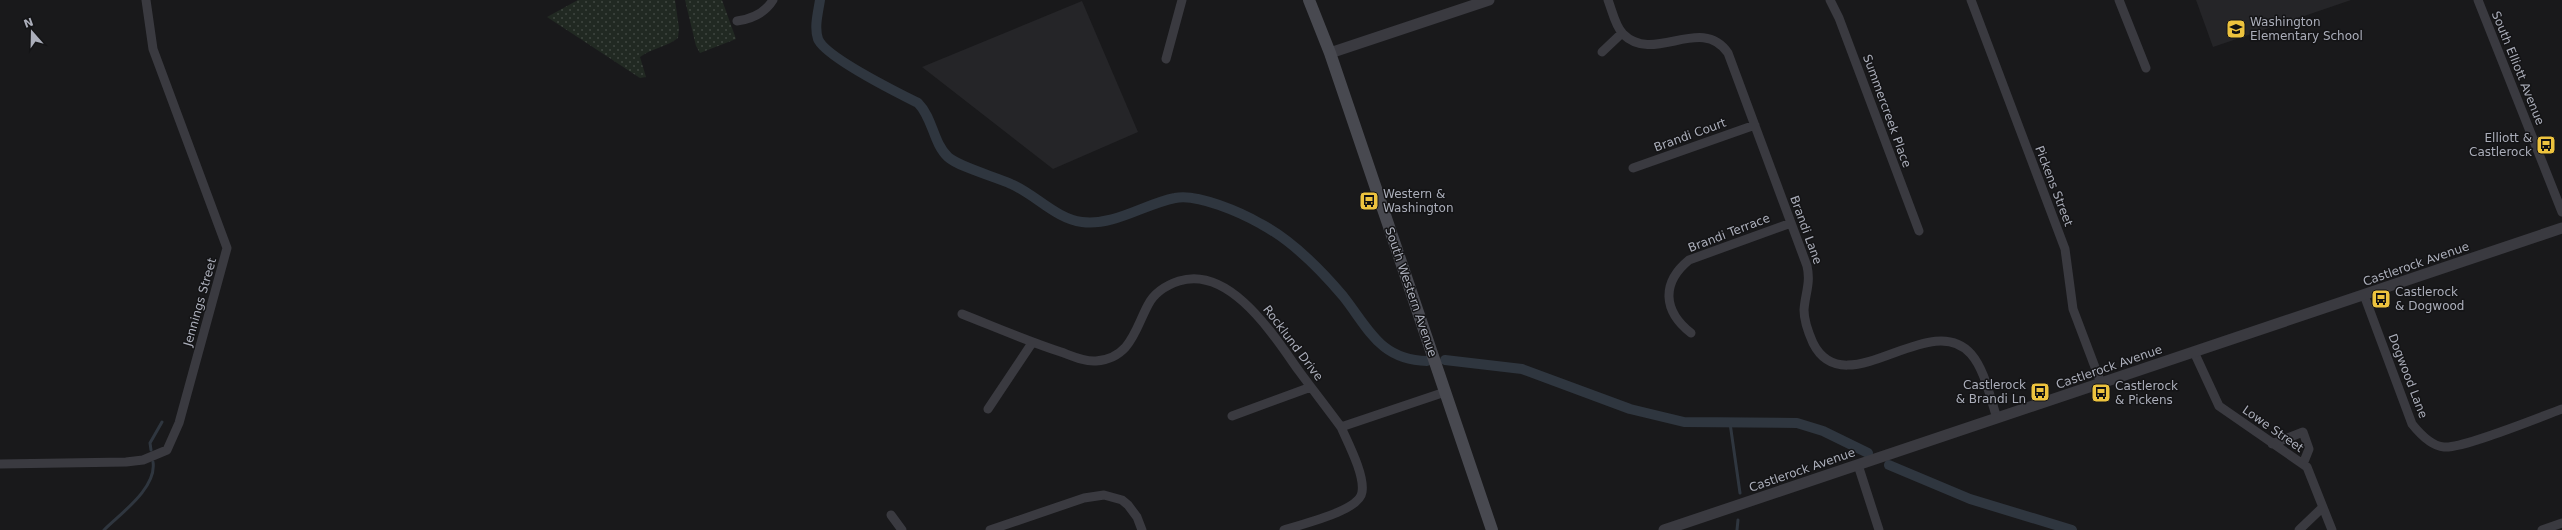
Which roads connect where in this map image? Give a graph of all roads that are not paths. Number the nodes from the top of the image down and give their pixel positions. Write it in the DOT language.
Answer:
graph roads {
  1 [pos="146,0"];
  2 [pos="773,0"];
  3 [pos="1182,0"];
  4 [pos="1309,0"];
  5 [pos="1489,0"];
  6 [pos="1608,0"];
  7 [pos="1830,0"];
  8 [pos="1971,0"];
  9 [pos="2119,0"];
  10 [pos="2478,0"];
  11 [pos="737,21"];
  12 [pos="1622,33"];
  13 [pos="1602,52"];
  14 [pos="1330,53"];
  15 [pos="1166,59"];
  16 [pos="2146,68"];
  17 [pos="1754,125"];
  18 [pos="1633,168"];
  19 [pos="2562,212"];
  20 [pos="1792,223"];
  21 [pos="2562,228"];
  22 [pos="1918,232"];
  23 [pos="2364,295"];
  24 [pos="962,314"];
  25 [pos="1691,332"];
  26 [pos="1032,343"];
  27 [pos="2194,352"];
  28 [pos="2101,384"];
  29 [pos="1311,387"];
  30 [pos="1445,392"];
  31 [pos="988,409"];
  32 [pos="2562,409"];
  33 [pos="1232,416"];
  34 [pos="1998,418"];
  35 [pos="1341,427"];
  36 [pos="2272,444"];
  37 [pos="0,464"];
  38 [pos="2303,464"];
  39 [pos="1858,465"];
  40 [pos="2323,507"];
  41 [pos="891,515"];
  42 [pos="2562,523"];
  43 [pos="902,530"];
  44 [pos="990,530"];
  45 [pos="1142,530"];
  46 [pos="1284,530"];
  47 [pos="1492,530"];
  48 [pos="1664,530"];
  49 [pos="1879,530"];
  50 [pos="2299,530"];
  51 [pos="2332,530"];
  52 [pos="2542,530"];
  1 -- 37 [label="street, Jennings Street"];
  2 -- 11 [label="street"];
  3 -- 15 [label="street"];
  4 -- 14 [label="main road, South Western Avenue"];
  5 -- 14 [label="street"];
  6 -- 12 [label="street"];
  7 -- 22 [label="street, Summercreek Place"];
  8 -- 28 [label="street, Pickens Street"];
  9 -- 16 [label="street"];
  10 -- 19 [label="street, South Elliott Avenue"];
  12 -- 13 [label="street"];
  12 -- 17 [label="street, Brandi Lane"];
  14 -- 30 [label="main road, South Western Avenue"];
  17 -- 18 [label="street, Brandi Court"];
  17 -- 20 [label="street, Brandi Lane"];
  20 -- 25 [label="street, Brandi Terrace"];
  20 -- 34 [label="street, Brandi Lane"];
  21 -- 23 [label="street, Castlerock Avenue"];
  23 -- 27 [label="street, Castlerock Avenue"];
  23 -- 32 [label="street, Dogwood Lane"];
  24 -- 26 [label="street, Rocklund Drive"];
  26 -- 29 [label="street, Rocklund Drive"];
  26 -- 31 [label="street"];
  27 -- 28 [label="street, Castlerock Avenue"];
  27 -- 36 [label="street, Lowe Street"];
  28 -- 34 [label="street, Castlerock Avenue"];
  29 -- 33 [label="street"];
  29 -- 35 [label="street, Rocklund Drive"];
  30 -- 35 [label="street"];
  30 -- 47 [label="main road, South Western Avenue"];
  34 -- 39 [label="street, Castlerock Avenue"];
  35 -- 46 [label="street, Rocklund Drive"];
  36 -- 38 [label="street, Lowe Street"];
  36 -- 38 [label="street"];
  38 -- 40 [label="street, Lowe Street"];
  39 -- 48 [label="street, Castlerock Avenue"];
  39 -- 49 [label="street"];
  40 -- 50 [label="street"];
  40 -- 51 [label="street, Lowe Street"];
  41 -- 43 [label="street"];
  42 -- 52 [label="street"];
  44 -- 45 [label="street"];
}
